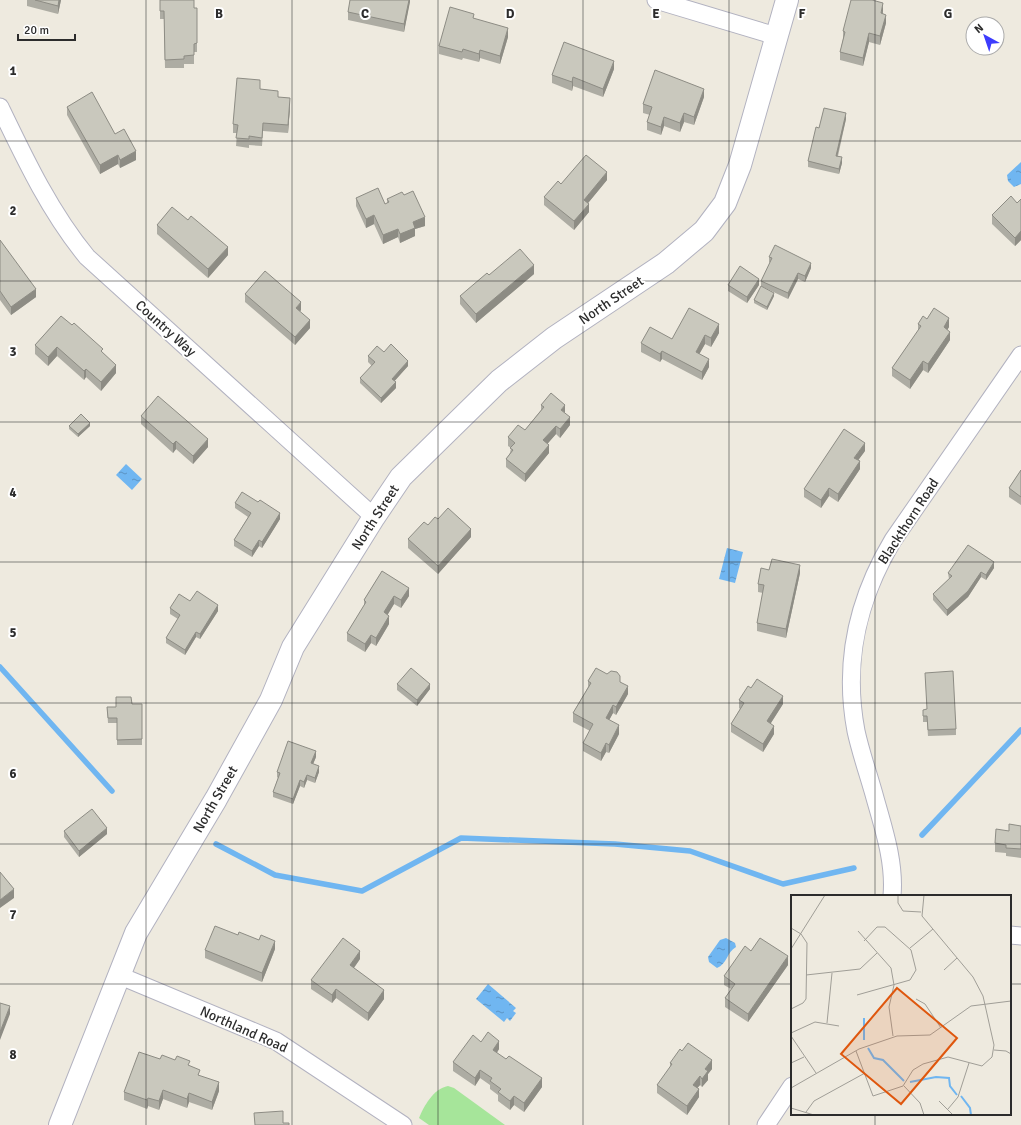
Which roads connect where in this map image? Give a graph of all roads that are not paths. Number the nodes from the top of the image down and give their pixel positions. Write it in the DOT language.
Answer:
graph roads {
  1 [pos="656,0"];
  2 [pos="786,0"];
  3 [pos="776,36"];
  4 [pos="0,107"];
  5 [pos="1021,355"];
  6 [pos="374,517"];
  7 [pos="892,895"];
  8 [pos="1011,935"];
  9 [pos="1021,936"];
  10 [pos="118,975"];
  11 [pos="791,1088"];
  12 [pos="399,1124"];
  13 [pos="60,1125"];
  14 [pos="766,1125"];
  1 -- 3 [label="street"];
  2 -- 3 [label="street, North Street"];
  3 -- 6 [label="street, North Street"];
  4 -- 6 [label="street, Country Way"];
  5 -- 7 [label="street, Blackthorn Road"];
  6 -- 10 [label="street, North Street"];
  8 -- 9 [label="street"];
  10 -- 12 [label="street, Northland Road"];
  10 -- 13 [label="street, North Street"];
  11 -- 14 [label="street"];
}
